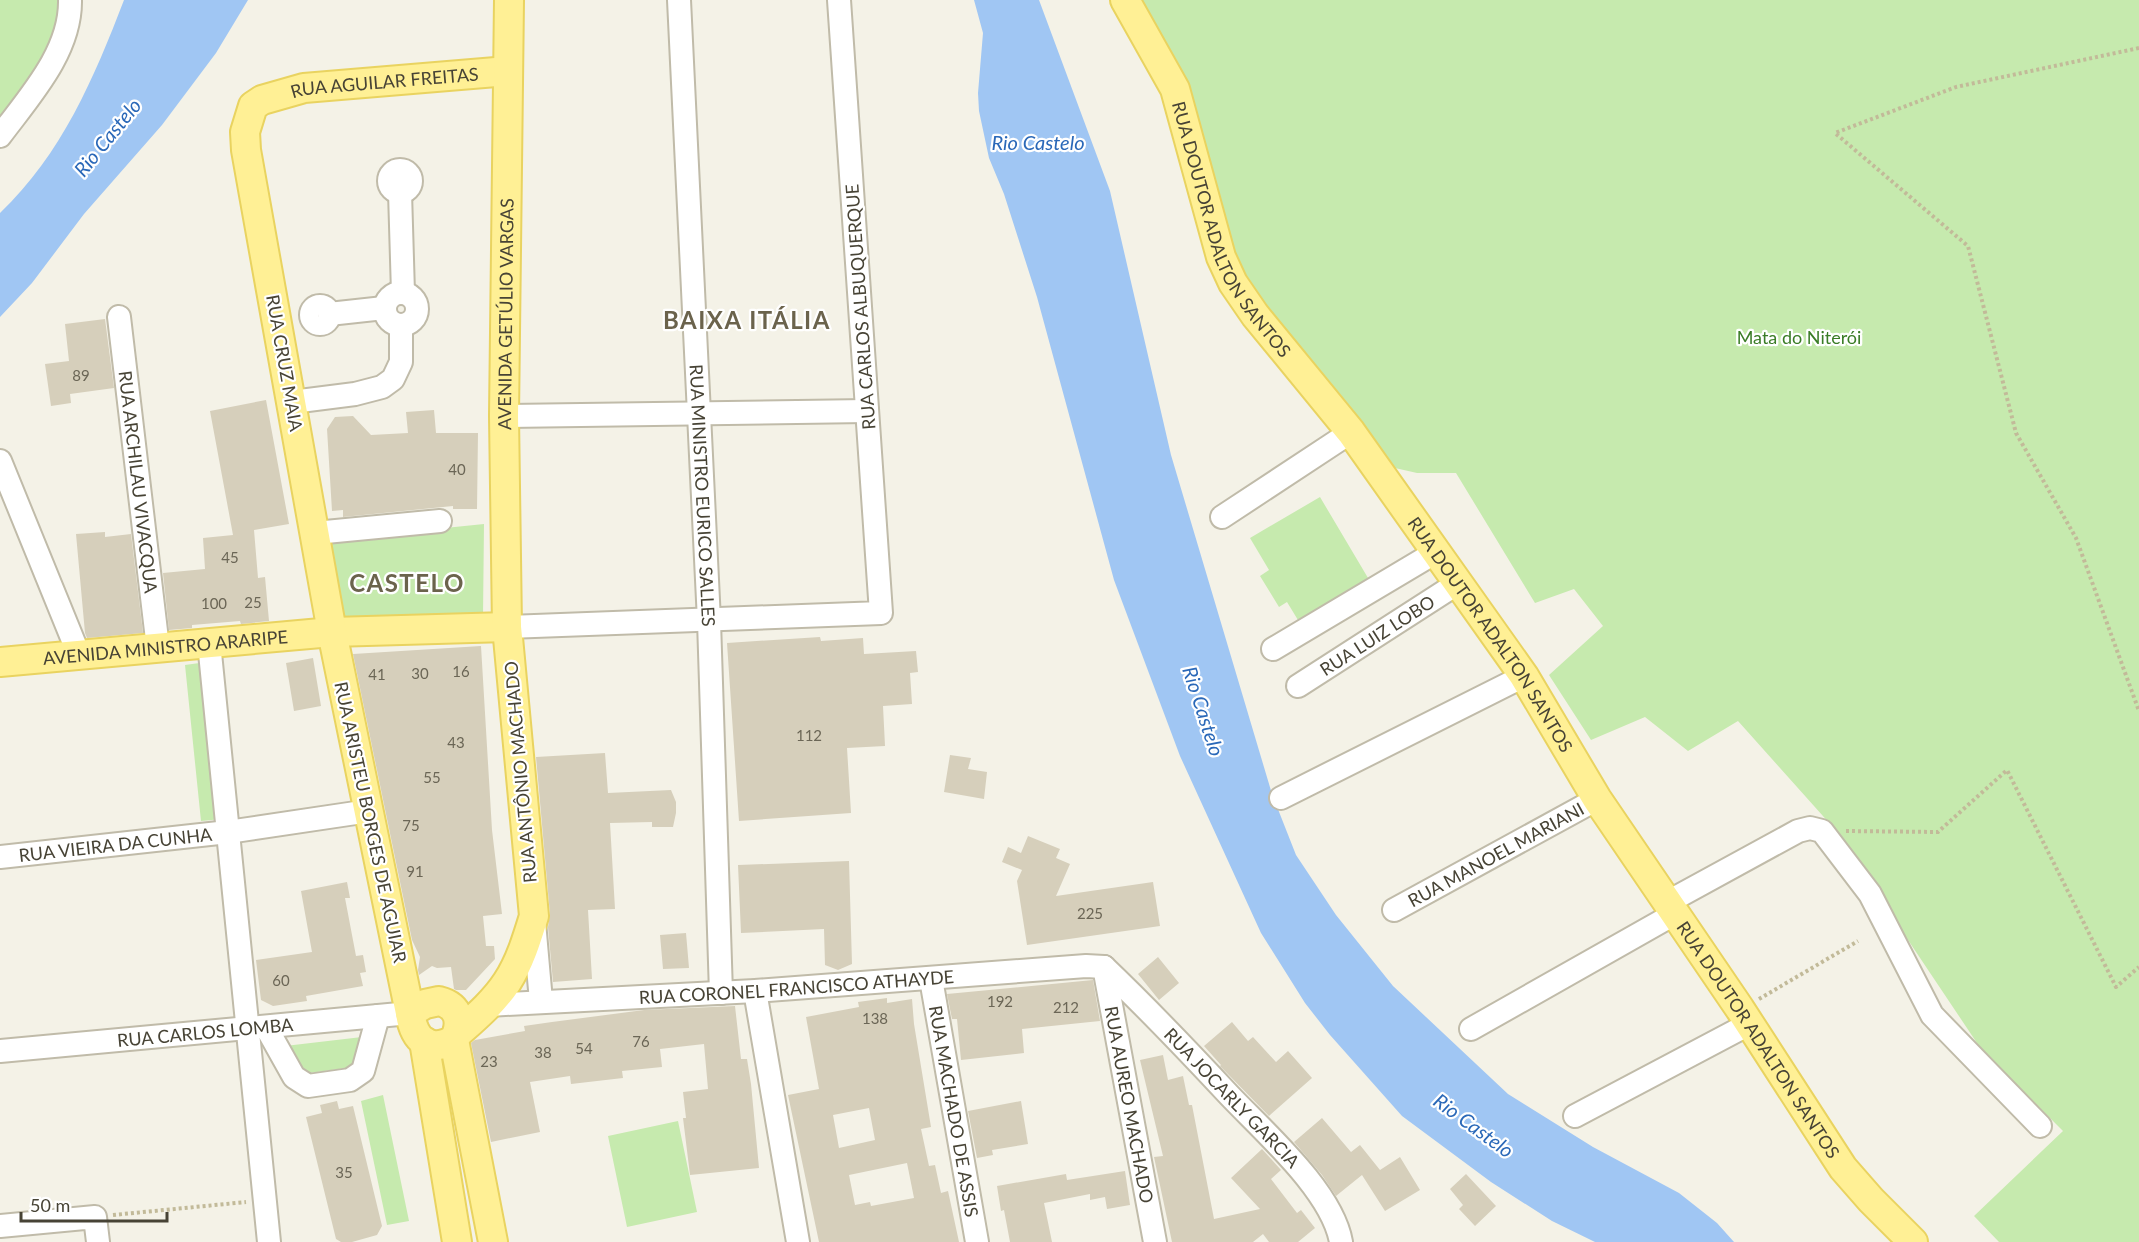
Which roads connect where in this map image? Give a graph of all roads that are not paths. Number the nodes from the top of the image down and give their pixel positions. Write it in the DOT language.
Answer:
graph roads {
  1 [pos="70,0"];
  2 [pos="509,0"];
  3 [pos="679,0"];
  4 [pos="839,0"];
  5 [pos="1125,0"];
  6 [pos="508,71"];
  7 [pos="262,100"];
  8 [pos="0,136"];
  9 [pos="400,192"];
  10 [pos="403,293"];
  11 [pos="384,308"];
  12 [pos="329,314"];
  13 [pos="119,317"];
  14 [pos="401,326"];
  15 [pos="292,402"];
  16 [pos="867,411"];
  17 [pos="699,415"];
  18 [pos="504,416"];
  19 [pos="1351,432"];
  20 [pos="0,461"];
  21 [pos="1222,517"];
  22 [pos="440,521"];
  23 [pos="315,533"];
  24 [pos="1436,552"];
  25 [pos="1458,583"];
  26 [pos="709,621"];
  27 [pos="507,627"];
  28 [pos="332,632"];
  29 [pos="209,643"];
  30 [pos="158,648"];
  31 [pos="1273,649"];
  32 [pos="79,655"];
  33 [pos="0,662"];
  34 [pos="1524,676"];
  35 [pos="1298,686"];
  36 [pos="1281,798"];
  37 [pos="1597,799"];
  38 [pos="369,811"];
  39 [pos="228,832"];
  40 [pos="0,857"];
  41 [pos="1672,908"];
  42 [pos="1394,910"];
  43 [pos="534,916"];
  44 [pos="1104,967"];
  45 [pos="931,978"];
  46 [pos="755,991"];
  47 [pos="721,993"];
  48 [pos="541,1001"];
  49 [pos="488,1005"];
  50 [pos="410,1013"];
  51 [pos="378,1017"];
  52 [pos="1745,1017"];
  53 [pos="256,1028"];
  54 [pos="1471,1029"];
  55 [pos="456,1037"];
  56 [pos="424,1041"];
  57 [pos="0,1051"];
  58 [pos="1575,1116"];
  59 [pos="2040,1126"];
  60 [pos="0,1226"];
  61 [pos="491,1233"];
  62 [pos="456,1236"];
  63 [pos="98,1242"];
  64 [pos="269,1242"];
  65 [pos="798,1242"];
  66 [pos="977,1242"];
  67 [pos="1155,1242"];
  68 [pos="1341,1242"];
  69 [pos="1913,1242"];
  1 -- 8 [label="street"];
  2 -- 6 [label="main road, AVENIDA GETÚLIO VARGAS"];
  3 -- 17 [label="street, RUA MINISTRO EURICO SALLES"];
  4 -- 16 [label="street, RUA CARLOS ALBUQUERQUE"];
  5 -- 19 [label="main road, RUA DOUTOR ADALTON SANTOS"];
  6 -- 7 [label="main road, RUA AGUILAR FREITAS"];
  6 -- 18 [label="main road, AVENIDA GETÚLIO VARGAS"];
  7 -- 15 [label="main road, RUA CRUZ MAIA"];
  9 -- 10 [label="street"];
  10 -- 11 [label="street"];
  10 -- 14 [label="street"];
  11 -- 12 [label="street"];
  11 -- 14 [label="street"];
  13 -- 30 [label="street, RUA ARCHILAU VIVACQUA"];
  14 -- 15 [label="street"];
  15 -- 23 [label="main road, RUA CRUZ MAIA"];
  16 -- 17 [label="street"];
  16 -- 26 [label="street, RUA CARLOS ALBUQUERQUE"];
  17 -- 18 [label="street"];
  17 -- 26 [label="street, RUA MINISTRO EURICO SALLES"];
  18 -- 27 [label="main road, AVENIDA GETÚLIO VARGAS"];
  19 -- 21 [label="street"];
  19 -- 24 [label="main road, RUA DOUTOR ADALTON SANTOS"];
  20 -- 32 [label="street"];
  22 -- 23 [label="street"];
  23 -- 28 [label="main road, RUA CRUZ MAIA"];
  24 -- 25 [label="main road, RUA DOUTOR ADALTON SANTOS"];
  24 -- 31 [label="street"];
  25 -- 34 [label="main road, RUA DOUTOR ADALTON SANTOS"];
  25 -- 35 [label="street, RUA LUIZ LOBO"];
  26 -- 27 [label="street"];
  26 -- 47 [label="street, RUA MINISTRO EURICO SALLES"];
  27 -- 28 [label="main road, AVENIDA MINISTRO ARARIPE"];
  27 -- 43 [label="main road, RUA ANTÔNIO MACHADO"];
  28 -- 29 [label="main road, AVENIDA MINISTRO ARARIPE"];
  28 -- 38 [label="main road, RUA ARISTEU BORGES DE AGUIAR"];
  29 -- 30 [label="main road, AVENIDA MINISTRO ARARIPE"];
  29 -- 39 [label="street"];
  30 -- 32 [label="main road, AVENIDA MINISTRO ARARIPE"];
  32 -- 33 [label="main road, AVENIDA MINISTRO ARARIPE"];
  34 -- 36 [label="street"];
  34 -- 37 [label="main road, RUA DOUTOR ADALTON SANTOS"];
  37 -- 41 [label="main road, RUA DOUTOR ADALTON SANTOS"];
  37 -- 42 [label="street, RUA MANOEL MARIANI"];
  38 -- 39 [label="street, RUA VIEIRA DA CUNHA"];
  38 -- 50 [label="main road, RUA ARISTEU BORGES DE AGUIAR"];
  39 -- 40 [label="street, RUA VIEIRA DA CUNHA"];
  39 -- 53 [label="street"];
  41 -- 52 [label="main road, RUA DOUTOR ADALTON SANTOS"];
  41 -- 54 [label="street"];
  41 -- 59 [label="street"];
  43 -- 48 [label="street, RUA ANTÔNIO MACHADO"];
  43 -- 49 [label="main road, RUA ANTÔNIO MACHADO"];
  44 -- 45 [label="street, RUA CORONEL FRANCISCO ATHAYDE"];
  44 -- 67 [label="street, RUA AUREO MACHADO"];
  44 -- 68 [label="street, RUA JOCARLY GARCIA"];
  45 -- 46 [label="street, RUA CORONEL FRANCISCO ATHAYDE"];
  45 -- 66 [label="street, RUA MACHADO DE ASSIS"];
  46 -- 47 [label="street, RUA CORONEL FRANCISCO ATHAYDE"];
  46 -- 65 [label="street"];
  47 -- 48 [label="street, RUA CORONEL FRANCISCO ATHAYDE"];
  48 -- 49 [label="street, RUA CORONEL FRANCISCO ATHAYDE"];
  49 -- 55 [label="main road, RUA ANTÔNIO MACHADO"];
  50 -- 51 [label="street, RUA CARLOS LOMBA"];
  50 -- 55 [label="main road"];
  50 -- 56 [label="main road"];
  51 -- 53 [label="street, RUA CARLOS LOMBA"];
  51 -- 53 [label="street"];
  52 -- 58 [label="street"];
  52 -- 69 [label="main road, RUA DOUTOR ADALTON SANTOS"];
  53 -- 57 [label="street, RUA CARLOS LOMBA"];
  53 -- 64 [label="street"];
  55 -- 56 [label="main road"];
  55 -- 61 [label="main road"];
  56 -- 62 [label="main road"];
  60 -- 63 [label="street"];
  61 -- 62 [label="main road"];
}
